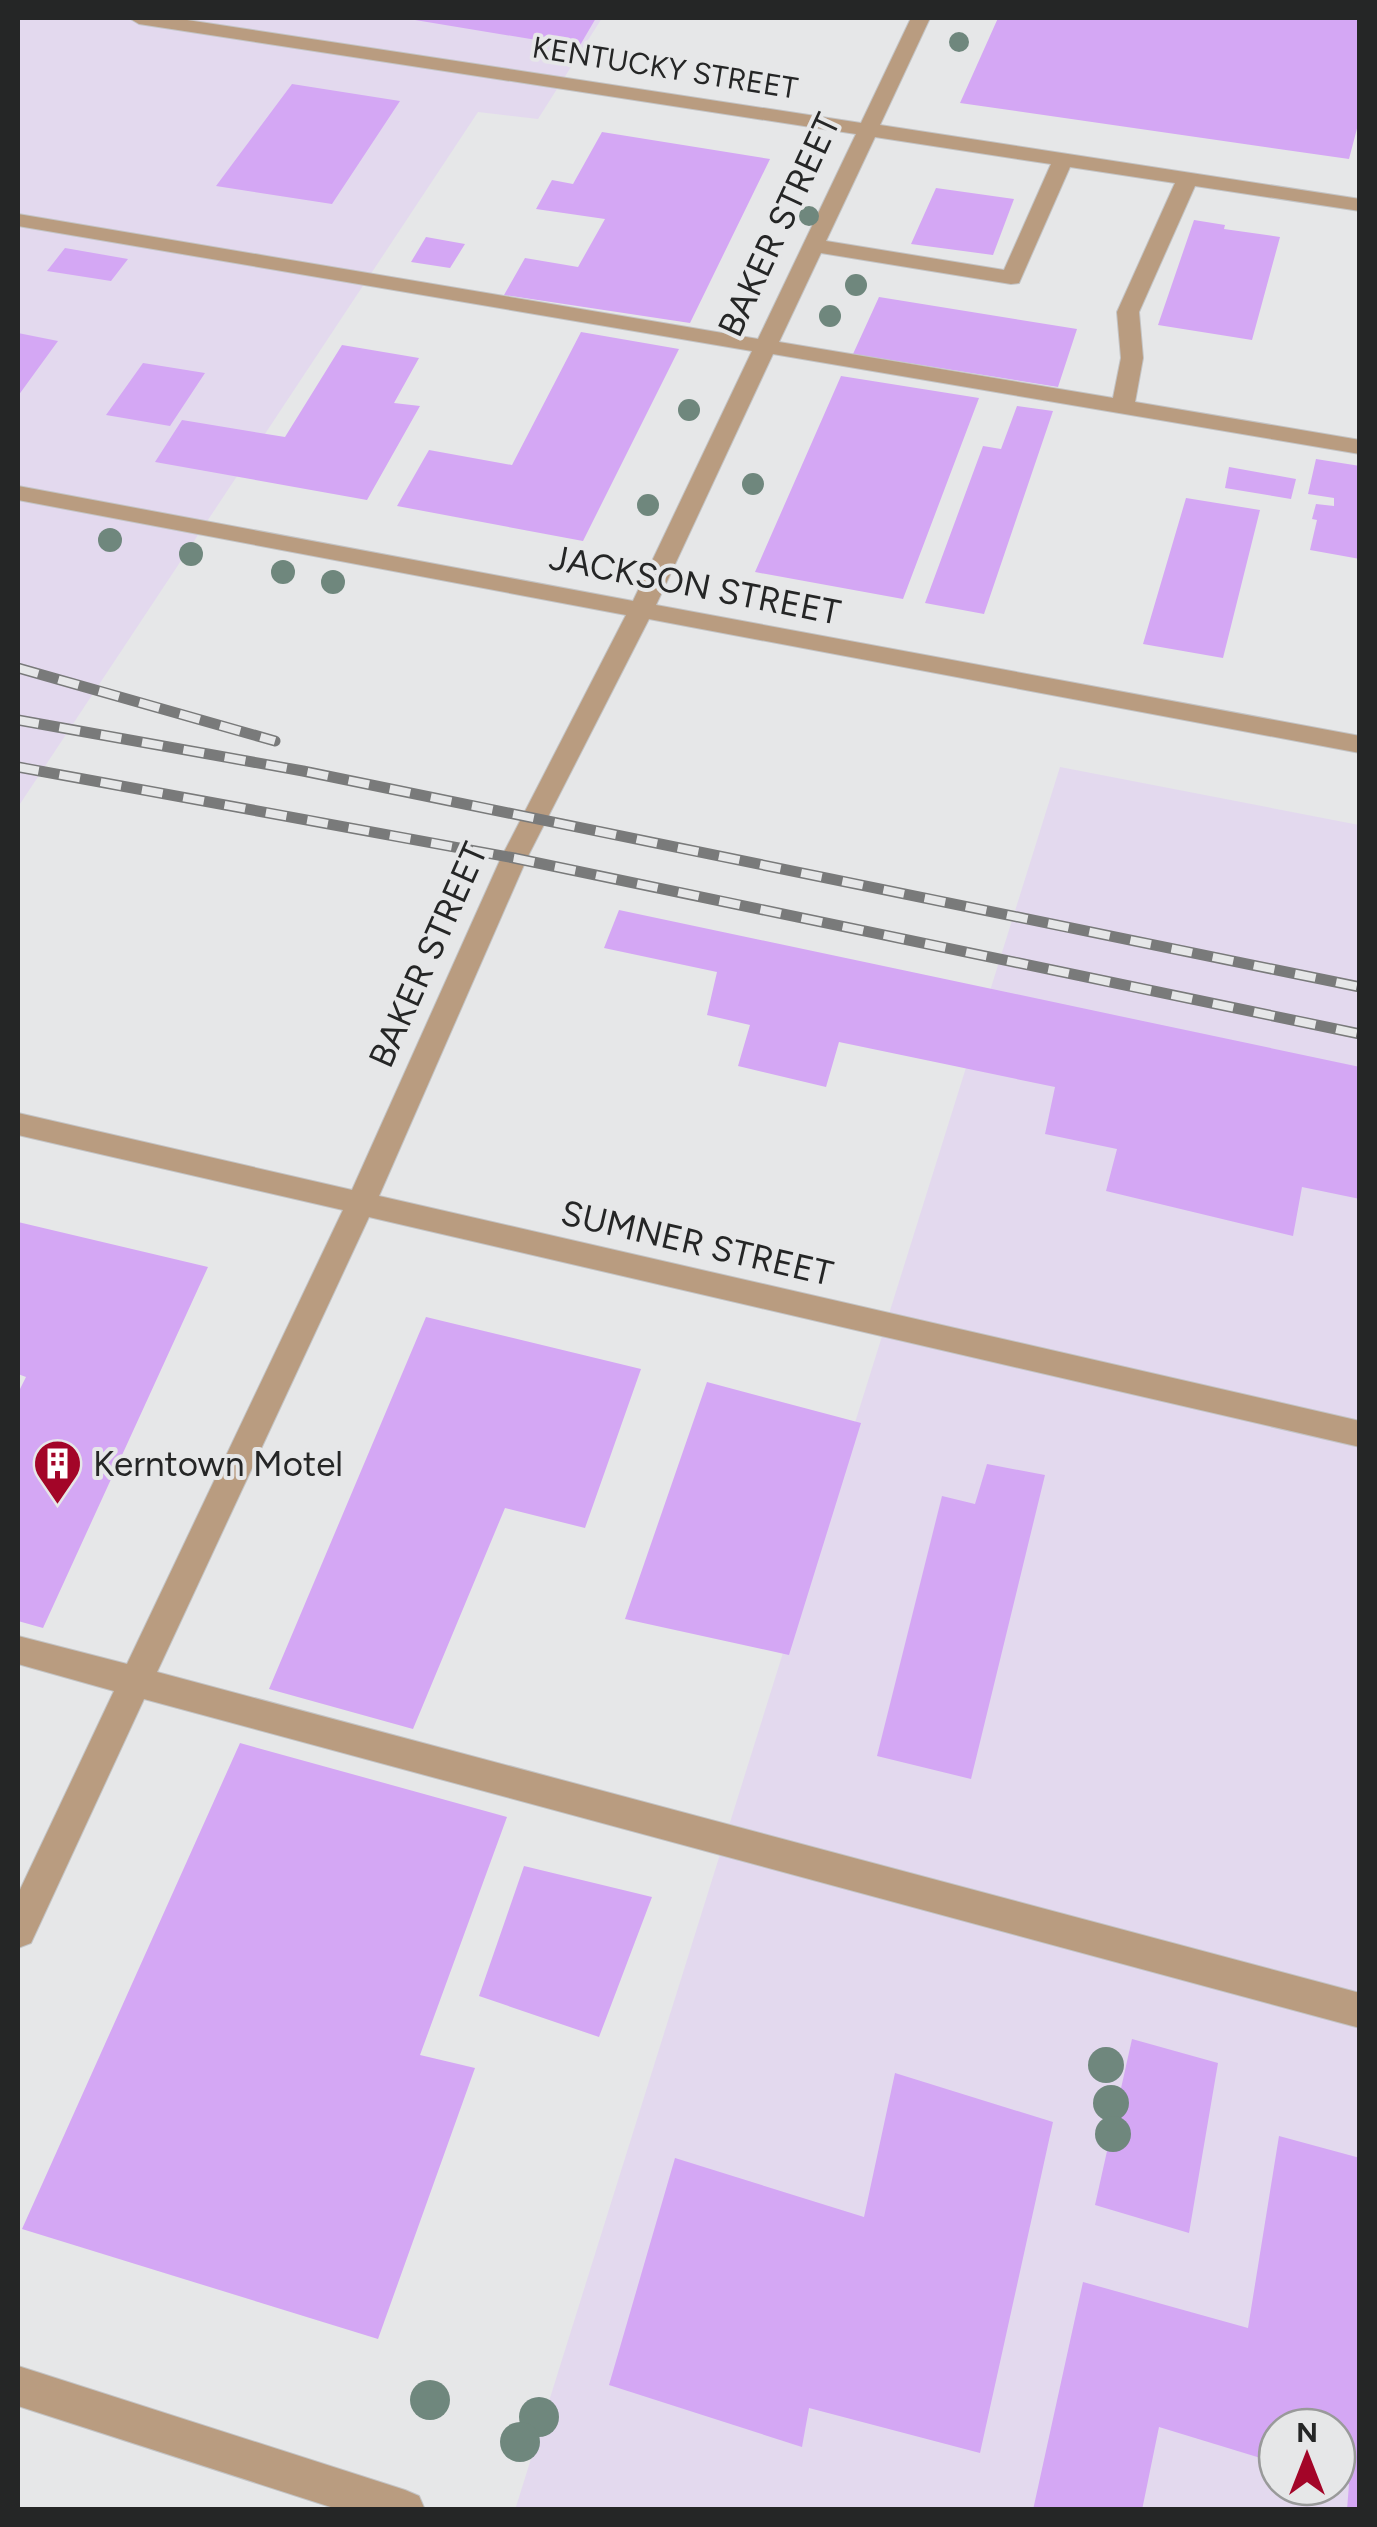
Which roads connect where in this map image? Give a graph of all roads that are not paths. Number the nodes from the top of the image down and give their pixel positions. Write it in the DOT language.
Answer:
graph roads {
  1 [pos="139,18"];
  2 [pos="922,18"];
  3 [pos="868,130"];
  4 [pos="1064,160"];
  5 [pos="1188,178"];
  6 [pos="1360,205"];
  7 [pos="18,220"];
  8 [pos="814,245"];
  9 [pos="766,346"];
  10 [pos="1123,407"];
  11 [pos="1360,447"];
  12 [pos="18,493"];
  13 [pos="642,610"];
  14 [pos="1360,746"];
  15 [pos="18,1124"];
  16 [pos="361,1203"];
  17 [pos="1360,1434"];
  18 [pos="18,1650"];
  19 [pos="135,1682"];
  20 [pos="18,1931"];
  21 [pos="1360,2010"];
  22 [pos="18,2386"];
  23 [pos="405,2510"];
  1 -- 3 [label="street, KENTUCKY STREET"];
  2 -- 3 [label="street, BAKER STREET"];
  3 -- 4 [label="street, KENTUCKY STREET"];
  3 -- 8 [label="street, BAKER STREET"];
  4 -- 5 [label="street, KENTUCKY STREET"];
  4 -- 8 [label="street"];
  5 -- 6 [label="street, KENTUCKY STREET"];
  5 -- 10 [label="street"];
  7 -- 9 [label="street"];
  8 -- 9 [label="street, BAKER STREET"];
  9 -- 10 [label="street"];
  9 -- 13 [label="street, BAKER STREET"];
  10 -- 11 [label="street"];
  12 -- 13 [label="street, JACKSON STREET"];
  13 -- 14 [label="street, JACKSON STREET"];
  13 -- 16 [label="street, BAKER STREET"];
  15 -- 16 [label="street, SUMNER STREET"];
  16 -- 17 [label="street, SUMNER STREET"];
  16 -- 19 [label="street, BAKER STREET"];
  18 -- 19 [label="street"];
  19 -- 20 [label="street, BAKER STREET"];
  19 -- 21 [label="street"];
  22 -- 23 [label="street"];
}
